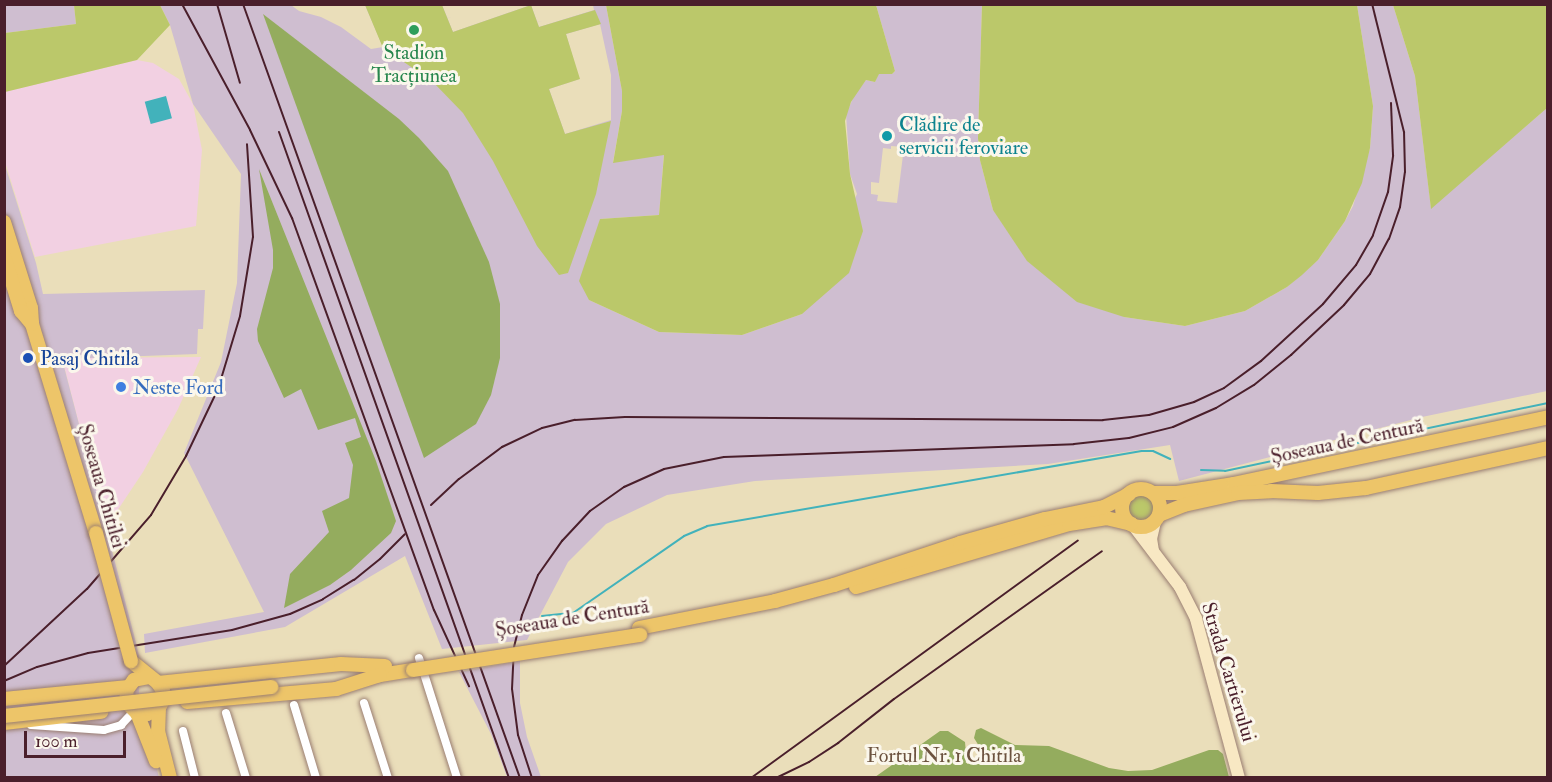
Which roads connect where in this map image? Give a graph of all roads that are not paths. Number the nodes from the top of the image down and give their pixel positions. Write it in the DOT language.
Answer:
graph roads {
  1 [pos="4,222"];
  2 [pos="4,256"];
  3 [pos="21,293"];
  4 [pos="1548,417"];
  5 [pos="1548,448"];
  6 [pos="1153,493"];
  7 [pos="1129,494"];
  8 [pos="1157,518"];
  9 [pos="1132,525"];
  10 [pos="1154,552"];
  11 [pos="640,632"];
  12 [pos="131,661"];
  13 [pos="414,664"];
  14 [pos="383,671"];
  15 [pos="154,680"];
  16 [pos="270,683"];
  17 [pos="129,684"];
  18 [pos="4,699"];
  19 [pos="364,703"];
  20 [pos="160,705"];
  21 [pos="294,705"];
  22 [pos="4,707"];
  23 [pos="134,710"];
  24 [pos="226,713"];
  25 [pos="4,716"];
  26 [pos="4,723"];
  27 [pos="4,729"];
  28 [pos="183,731"];
  29 [pos="161,777"];
  30 [pos="170,777"];
  31 [pos="195,777"];
  32 [pos="246,777"];
  33 [pos="316,777"];
  34 [pos="387,777"];
  35 [pos="457,777"];
  36 [pos="1239,777"];
  1 -- 3 [label="main road, Șoseaua Chitilei"];
  2 -- 3 [label="main road, Șoseaua Chitilei"];
  3 -- 12 [label="main road, Șoseaua Chitilei, bridge"];
  4 -- 6 [label="main road, Șoseaua de Centură"];
  5 -- 8 [label="main road, Șoseaua de Centură"];
  6 -- 7 [label="main road, Șoseaua de Centură"];
  6 -- 8 [label="main road"];
  7 -- 9 [label="main road"];
  7 -- 11 [label="main road, Șoseaua de Centură"];
  8 -- 9 [label="main road, Șoseaua de Centură"];
  8 -- 10 [label="street"];
  9 -- 10 [label="street, Strada Cartierului"];
  9 -- 11 [label="main road, Șoseaua de Centură"];
  10 -- 36 [label="street, Strada Cartierului"];
  11 -- 13 [label="main road, Șoseaua de Centură"];
  12 -- 15 [label="main road"];
  12 -- 17 [label="main road, Șoseaua Chitilei"];
  13 -- 14 [label="main road, Șoseaua de Centură"];
  13 -- 35 [label="street"];
  14 -- 15 [label="main road"];
  14 -- 16 [label="main road, Șoseaua de Centură"];
  14 -- 20 [label="main road"];
  15 -- 17 [label="main road"];
  15 -- 20 [label="main road"];
  16 -- 22 [label="main road, Șoseaua de Centură"];
  16 -- 25 [label="main road, Șoseaua de Centură, bridge"];
  17 -- 18 [label="main road"];
  17 -- 23 [label="main road"];
  19 -- 34 [label="street"];
  20 -- 23 [label="main road"];
  20 -- 30 [label="main road"];
  21 -- 33 [label="street"];
  23 -- 26 [label="main road"];
  23 -- 27 [label="street"];
  23 -- 29 [label="main road"];
  24 -- 32 [label="street"];
  28 -- 31 [label="street"];
}
